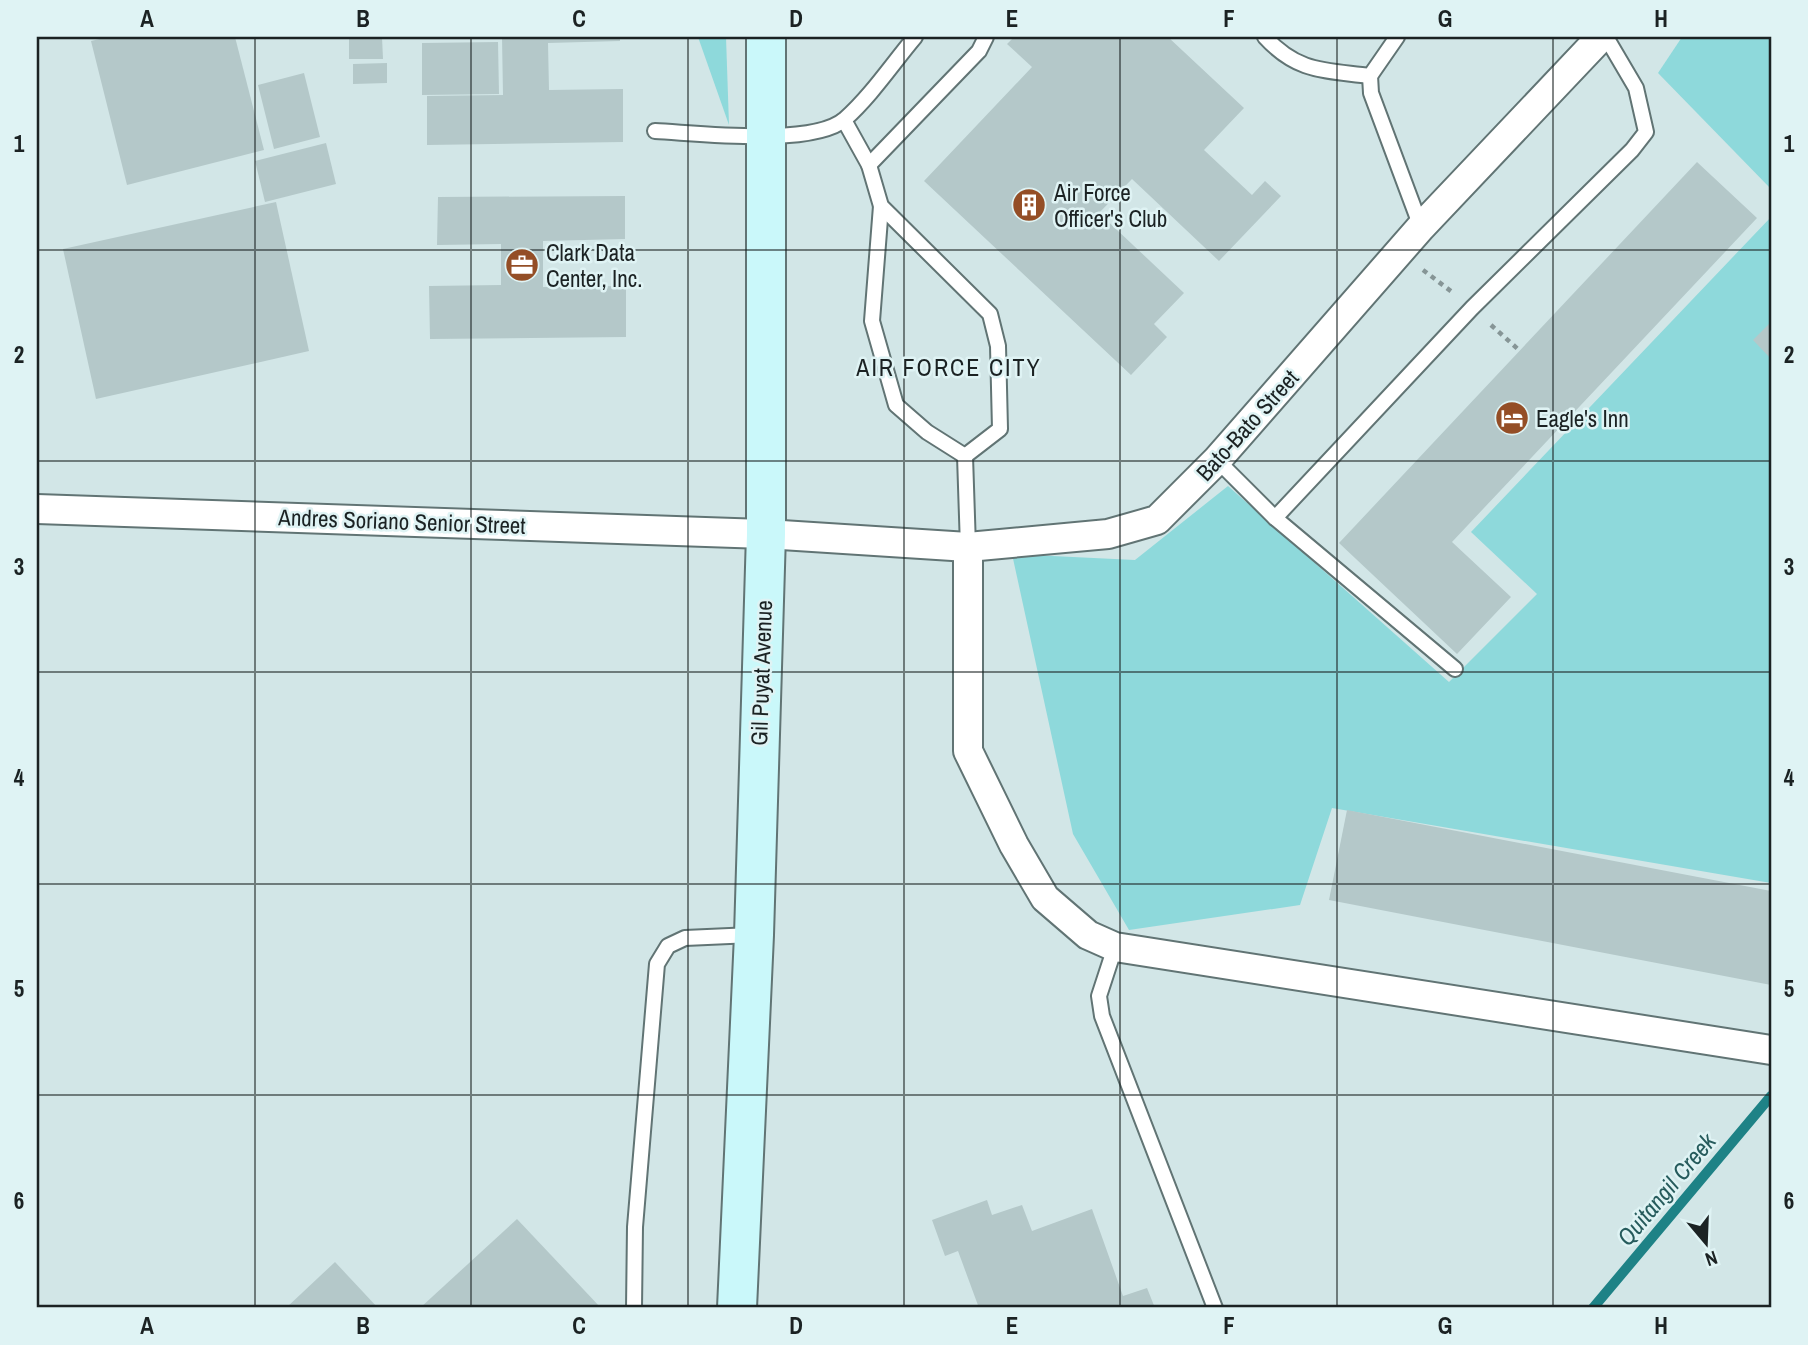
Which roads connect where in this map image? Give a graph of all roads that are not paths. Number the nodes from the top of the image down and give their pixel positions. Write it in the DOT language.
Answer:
graph roads {
  1 [pos="766,37"];
  2 [pos="915,37"];
  3 [pos="986,37"];
  4 [pos="1265,37"];
  5 [pos="1397,37"];
  6 [pos="1601,37"];
  7 [pos="1606,37"];
  8 [pos="1370,76"];
  9 [pos="844,120"];
  10 [pos="654,131"];
  11 [pos="766,136"];
  12 [pos="869,165"];
  13 [pos="881,206"];
  14 [pos="1421,227"];
  15 [pos="965,456"];
  16 [pos="1217,460"];
  17 [pos="37,506"];
  18 [pos="1275,518"];
  19 [pos="766,534"];
  20 [pos="968,547"];
  21 [pos="1455,669"];
  22 [pos="754,935"];
  23 [pos="1115,947"];
  24 [pos="1771,1050"];
  25 [pos="634,1308"];
  26 [pos="737,1308"];
  27 [pos="1215,1308"];
  1 -- 11 [label="main road, Gil Puyat Avenue"];
  2 -- 9 [label="lane"];
  3 -- 12 [label="lane"];
  4 -- 8 [label="lane"];
  5 -- 8 [label="lane"];
  6 -- 14 [label="street, Bato-Bato Street"];
  7 -- 18 [label="lane"];
  8 -- 14 [label="lane"];
  9 -- 11 [label="lane"];
  9 -- 12 [label="lane"];
  10 -- 11 [label="lane"];
  11 -- 19 [label="main road, Gil Puyat Avenue"];
  12 -- 13 [label="lane"];
  13 -- 15 [label="lane"];
  13 -- 15 [label="lane"];
  14 -- 16 [label="street, Bato-Bato Street"];
  15 -- 20 [label="lane"];
  16 -- 18 [label="lane"];
  16 -- 20 [label="street, Bato-Bato Street"];
  17 -- 19 [label="street, Andres Soriano Senior Street"];
  18 -- 21 [label="lane"];
  19 -- 20 [label="street, Bato-Bato Street"];
  19 -- 22 [label="main road, Gil Puyat Avenue"];
  20 -- 23 [label="street"];
  22 -- 25 [label="lane"];
  22 -- 26 [label="main road, Gil Puyat Avenue"];
  23 -- 24 [label="street"];
  23 -- 27 [label="lane"];
}
